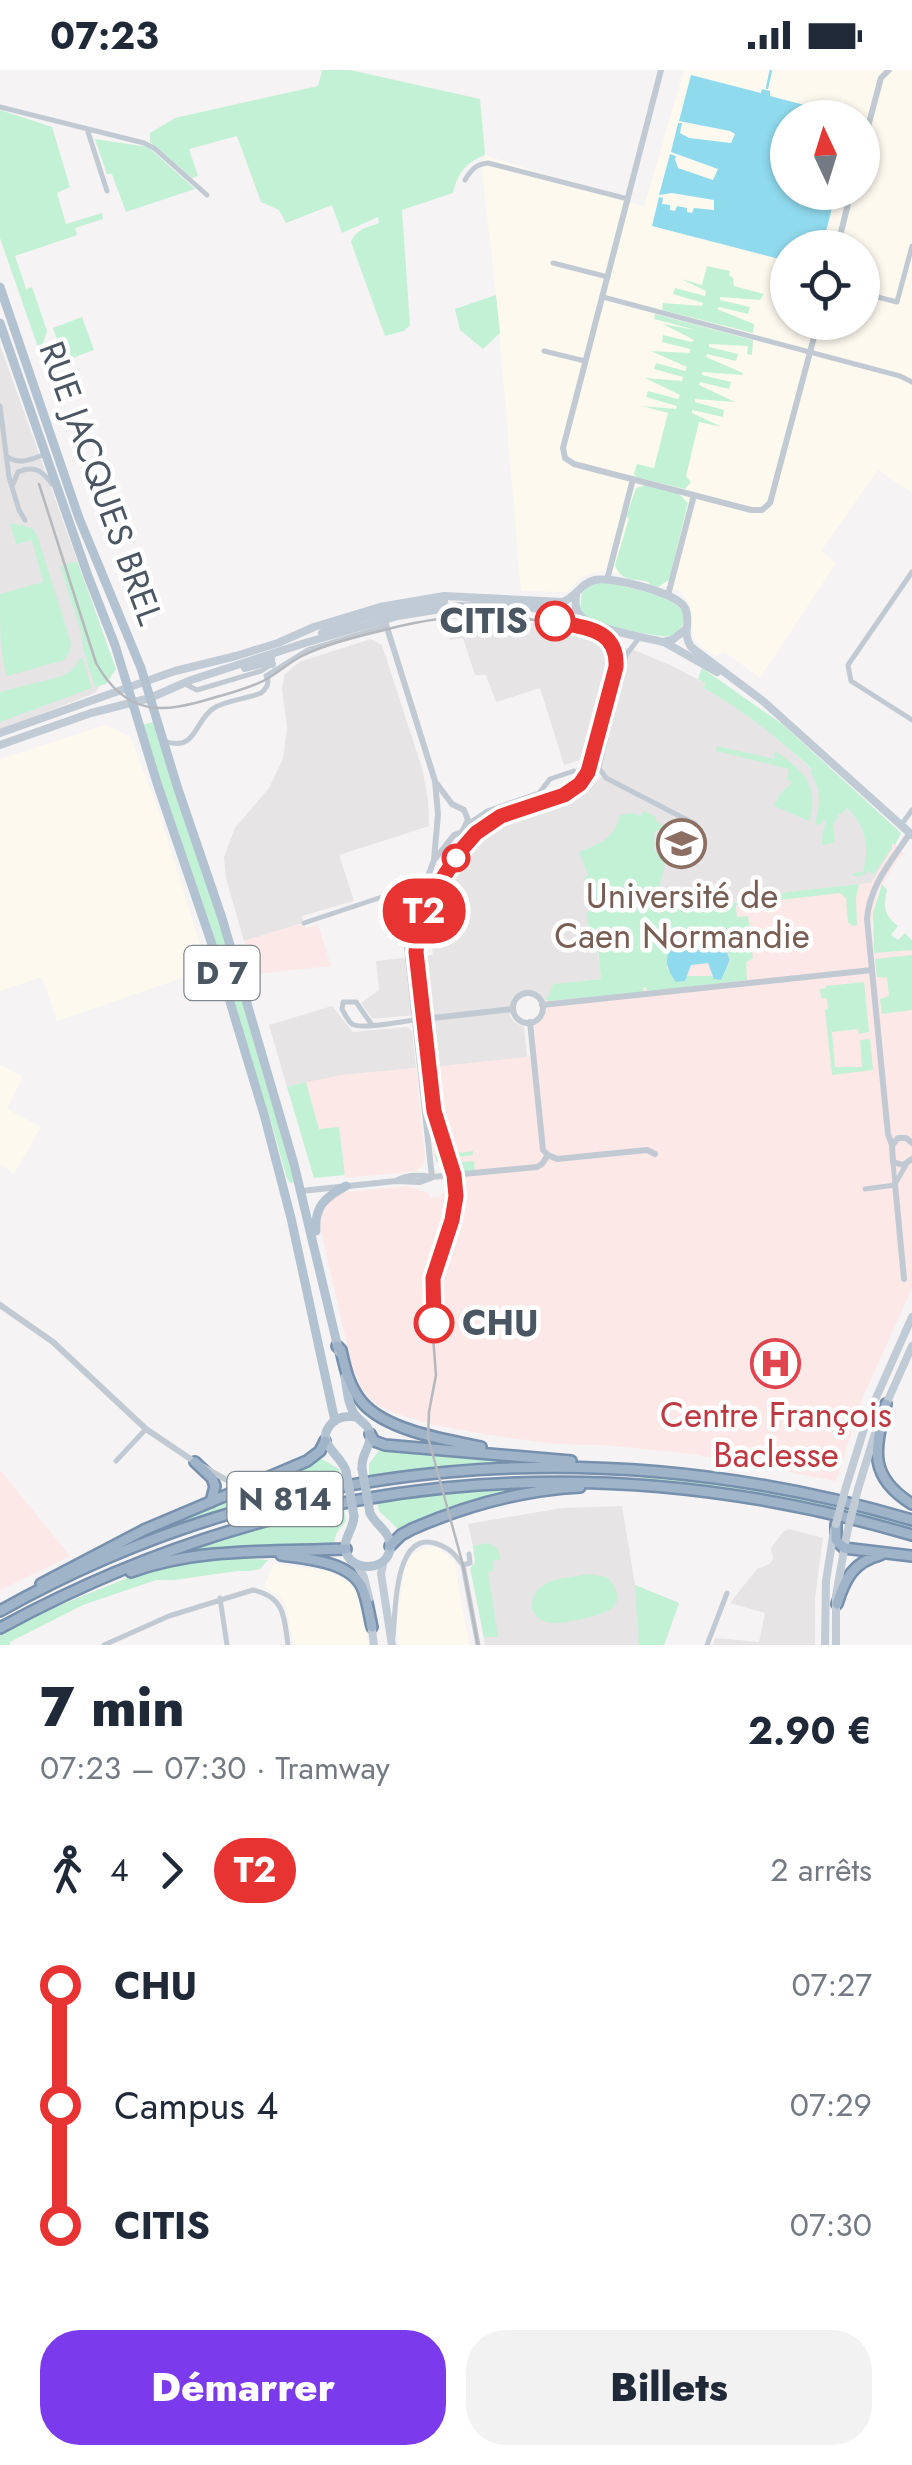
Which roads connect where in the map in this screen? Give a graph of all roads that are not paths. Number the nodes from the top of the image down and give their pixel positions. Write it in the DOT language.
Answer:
graph roads {
  1 [pos="661,70"];
  2 [pos="890,70"];
  3 [pos="879,74"];
  4 [pos="873,100"];
  5 [pos="0,107"];
  6 [pos="88,130"];
  7 [pos="465,180"];
  8 [pos="107,191"];
  9 [pos="206,195"];
  10 [pos="628,199"];
  11 [pos="912,246"];
  12 [pos="553,263"];
  13 [pos="608,278"];
  14 [pos="0,287"];
  15 [pos="603,298"];
  16 [pos="880,298"];
  17 [pos="0,324"];
  18 [pos="813,340"];
  19 [pos="544,351"];
  20 [pos="810,352"];
  21 [pos="585,361"];
  22 [pos="912,382"];
  23 [pos="0,406"];
  24 [pos="46,454"];
  25 [pos="5,455"];
  26 [pos="64,472"];
  27 [pos="633,479"];
  28 [pos="13,486"];
  29 [pos="694,494"];
  30 [pos="61,500"];
  31 [pos="25,520"];
  32 [pos="912,572"];
  33 [pos="608,580"];
  34 [pos="577,593"];
  35 [pos="668,595"];
  36 [pos="383,616"];
  37 [pos="582,617"];
  38 [pos="685,630"];
  39 [pos="618,631"];
  40 [pos="641,637"];
  41 [pos="663,642"];
  42 [pos="628,650"];
  43 [pos="272,659"];
  44 [pos="264,673"];
  45 [pos="734,680"];
  46 [pos="145,682"];
  47 [pos="184,684"];
  48 [pos="128,688"];
  49 [pos="150,698"];
  50 [pos="133,703"];
  51 [pos="912,720"];
  52 [pos="0,733"];
  53 [pos="164,741"];
  54 [pos="0,745"];
  55 [pos="574,771"];
  56 [pos="435,781"];
  57 [pos="452,804"];
  58 [pos="464,810"];
  59 [pos="487,810"];
  60 [pos="912,810"];
  61 [pos="438,817"];
  62 [pos="695,824"];
  63 [pos="900,825"];
  64 [pos="466,826"];
  65 [pos="911,832"];
  66 [pos="454,834"];
  67 [pos="434,860"];
  68 [pos="424,886"];
  69 [pos="304,923"];
  70 [pos="872,970"];
  71 [pos="542,1005"];
  72 [pos="513,1009"];
  73 [pos="415,1020"];
  74 [pos="530,1022"];
  75 [pos="372,1025"];
  76 [pos="265,1118"];
  77 [pos="912,1142"];
  78 [pos="892,1145"];
  79 [pos="655,1154"];
  80 [pos="548,1155"];
  81 [pos="910,1159"];
  82 [pos="893,1162"];
  83 [pos="432,1177"];
  84 [pos="896,1185"];
  85 [pos="346,1186"];
  86 [pos="865,1189"];
  87 [pos="301,1190"];
  88 [pos="290,1218"];
  89 [pos="322,1278"];
  90 [pos="904,1280"];
  91 [pos="0,1305"];
  92 [pos="912,1317"];
  93 [pos="337,1346"];
  94 [pos="912,1346"];
  95 [pos="886,1404"];
  96 [pos="345,1418"];
  97 [pos="146,1429"];
  98 [pos="370,1434"];
  99 [pos="325,1440"];
  100 [pos="497,1453"];
  101 [pos="116,1461"];
  102 [pos="195,1462"];
  103 [pos="583,1466"];
  104 [pos="258,1483"];
  105 [pos="609,1483"];
  106 [pos="211,1502"];
  107 [pos="912,1504"];
  108 [pos="912,1520"];
  109 [pos="838,1530"];
  110 [pos="912,1536"];
  111 [pos="390,1546"];
  112 [pos="844,1548"];
  113 [pos="346,1550"];
  114 [pos="258,1552"];
  115 [pos="888,1553"];
  116 [pos="469,1554"];
  117 [pos="912,1556"];
  118 [pos="357,1564"];
  119 [pos="464,1564"];
  120 [pos="376,1566"];
  121 [pos="76,1590"];
  122 [pos="726,1594"];
  123 [pos="220,1598"];
  124 [pos="837,1604"];
  125 [pos="3,1610"];
  126 [pos="372,1627"];
  127 [pos="0,1628"];
  128 [pos="104,1645"];
  129 [pos="227,1645"];
  130 [pos="288,1645"];
  131 [pos="374,1645"];
  132 [pos="392,1645"];
  133 [pos="478,1645"];
  134 [pos="706,1645"];
  135 [pos="825,1645"];
  136 [pos="836,1645"];
  1 -- 10 [label="street"];
  2 -- 3 [label="street"];
  3 -- 4 [label="street"];
  5 -- 6 [label="street"];
  6 -- 8 [label="street"];
  6 -- 9 [label="street"];
  7 -- 10 [label="street"];
  10 -- 13 [label="street"];
  11 -- 16 [label="street"];
  12 -- 13 [label="street"];
  13 -- 15 [label="street"];
  14 -- 26 [label="main road, RUE JACQUES BREL / D 7"];
  15 -- 20 [label="street"];
  15 -- 21 [label="street"];
  17 -- 24 [label="main road, RUE JACQUES BREL / D 7"];
  18 -- 20 [label="street"];
  19 -- 21 [label="street"];
  20 -- 22 [label="street"];
  20 -- 29 [label="street"];
  21 -- 27 [label="street"];
  23 -- 25 [label="street"];
  24 -- 25 [label="street"];
  24 -- 26 [label="main road"];
  24 -- 30 [label="main road, RUE JACQUES BREL / D 7"];
  25 -- 28 [label="street"];
  26 -- 46 [label="main road, RUE JACQUES BREL / D 7"];
  27 -- 29 [label="street"];
  27 -- 33 [label="street"];
  28 -- 30 [label="street"];
  28 -- 31 [label="street"];
  29 -- 35 [label="street"];
  30 -- 48 [label="main road, RUE JACQUES BREL / D 7"];
  32 -- 51 [label="street"];
  33 -- 34 [label="main road"];
  33 -- 35 [label="main road"];
  34 -- 36 [label="main road"];
  34 -- 37 [label="main road"];
  35 -- 38 [label="main road"];
  36 -- 37 [label="main road"];
  36 -- 43 [label="main road"];
  36 -- 44 [label="street"];
  36 -- 46 [label="main road"];
  36 -- 56 [label="street"];
  37 -- 39 [label="main road"];
  38 -- 41 [label="main road"];
  38 -- 45 [label="main road"];
  39 -- 40 [label="main road"];
  39 -- 42 [label="street"];
  40 -- 41 [label="main road"];
  40 -- 42 [label="street"];
  41 -- 45 [label="main road"];
  42 -- 62 [label="street"];
  43 -- 44 [label="street"];
  43 -- 47 [label="main road"];
  44 -- 47 [label="street"];
  44 -- 53 [label="street"];
  45 -- 63 [label="main road"];
  46 -- 48 [label="main road"];
  46 -- 49 [label="main road, RUE JACQUES BREL / D 7"];
  47 -- 49 [label="main road"];
  48 -- 50 [label="main road, RUE JACQUES BREL / D 7"];
  48 -- 52 [label="main road"];
  49 -- 50 [label="main road"];
  49 -- 53 [label="main road, D 7"];
  50 -- 54 [label="main road"];
  50 -- 76 [label="main road, D 7"];
  53 -- 87 [label="main road, D 7"];
  55 -- 59 [label="street"];
  56 -- 57 [label="street"];
  56 -- 61 [label="street"];
  57 -- 58 [label="street"];
  57 -- 61 [label="street"];
  58 -- 59 [label="street"];
  58 -- 64 [label="street"];
  59 -- 64 [label="street"];
  60 -- 63 [label="street"];
  61 -- 66 [label="street"];
  61 -- 67 [label="street"];
  63 -- 65 [label="main road"];
  64 -- 66 [label="street"];
  65 -- 70 [label="street"];
  66 -- 67 [label="street"];
  67 -- 68 [label="street"];
  68 -- 69 [label="street"];
  68 -- 73 [label="street"];
  70 -- 71 [label="street"];
  70 -- 78 [label="street"];
  71 -- 72 [label="street"];
  71 -- 74 [label="street"];
  72 -- 73 [label="street"];
  72 -- 74 [label="street"];
  73 -- 75 [label="street"];
  73 -- 83 [label="street"];
  74 -- 80 [label="street"];
  75 -- 75 [label="street"];
  76 -- 87 [label="main road"];
  76 -- 88 [label="main road, D 7"];
  77 -- 78 [label="street"];
  78 -- 82 [label="street"];
  79 -- 80 [label="street"];
  80 -- 83 [label="street"];
  81 -- 82 [label="street"];
  81 -- 84 [label="street"];
  82 -- 84 [label="street"];
  83 -- 85 [label="street"];
  84 -- 86 [label="street"];
  84 -- 90 [label="street"];
  85 -- 87 [label="street"];
  85 -- 89 [label="main road"];
  87 -- 88 [label="main road"];
  87 -- 89 [label="main road, D 7"];
  88 -- 96 [label="main road, D 7"];
  89 -- 93 [label="main road, D 7"];
  91 -- 97 [label="street"];
  92 -- 109 [label="main road, bridge"];
  93 -- 96 [label="main road, D 7"];
  93 -- 100 [label="highway"];
  94 -- 95 [label="main road"];
  95 -- 107 [label="highway"];
  95 -- 109 [label="main road, bridge"];
  96 -- 98 [label="main road"];
  96 -- 99 [label="main road"];
  97 -- 101 [label="street"];
  97 -- 102 [label="street"];
  98 -- 100 [label="highway"];
  98 -- 111 [label="main road, bridge"];
  99 -- 104 [label="highway"];
  99 -- 113 [label="main road, bridge"];
  100 -- 103 [label="highway"];
  102 -- 104 [label="street"];
  102 -- 106 [label="highway"];
  103 -- 108 [label="highway, N 814"];
  103 -- 125 [label="highway, N 814"];
  104 -- 106 [label="highway"];
  105 -- 110 [label="highway, N 814"];
  105 -- 111 [label="highway"];
  105 -- 121 [label="highway, N 814"];
  106 -- 125 [label="highway"];
  109 -- 112 [label="highway"];
  109 -- 135 [label="main road"];
  111 -- 120 [label="main road"];
  112 -- 115 [label="highway"];
  112 -- 124 [label="main road"];
  113 -- 114 [label="highway"];
  113 -- 118 [label="main road"];
  114 -- 121 [label="highway"];
  114 -- 126 [label="highway"];
  115 -- 117 [label="highway"];
  115 -- 124 [label="highway"];
  116 -- 119 [label="street"];
  118 -- 120 [label="main road"];
  118 -- 126 [label="main road"];
  119 -- 132 [label="street"];
  119 -- 133 [label="street"];
  120 -- 132 [label="main road"];
  121 -- 127 [label="highway, N 814"];
  122 -- 134 [label="street"];
  123 -- 128 [label="street"];
  123 -- 129 [label="street"];
  123 -- 130 [label="street"];
  124 -- 136 [label="main road"];
  126 -- 131 [label="main road"];
}
